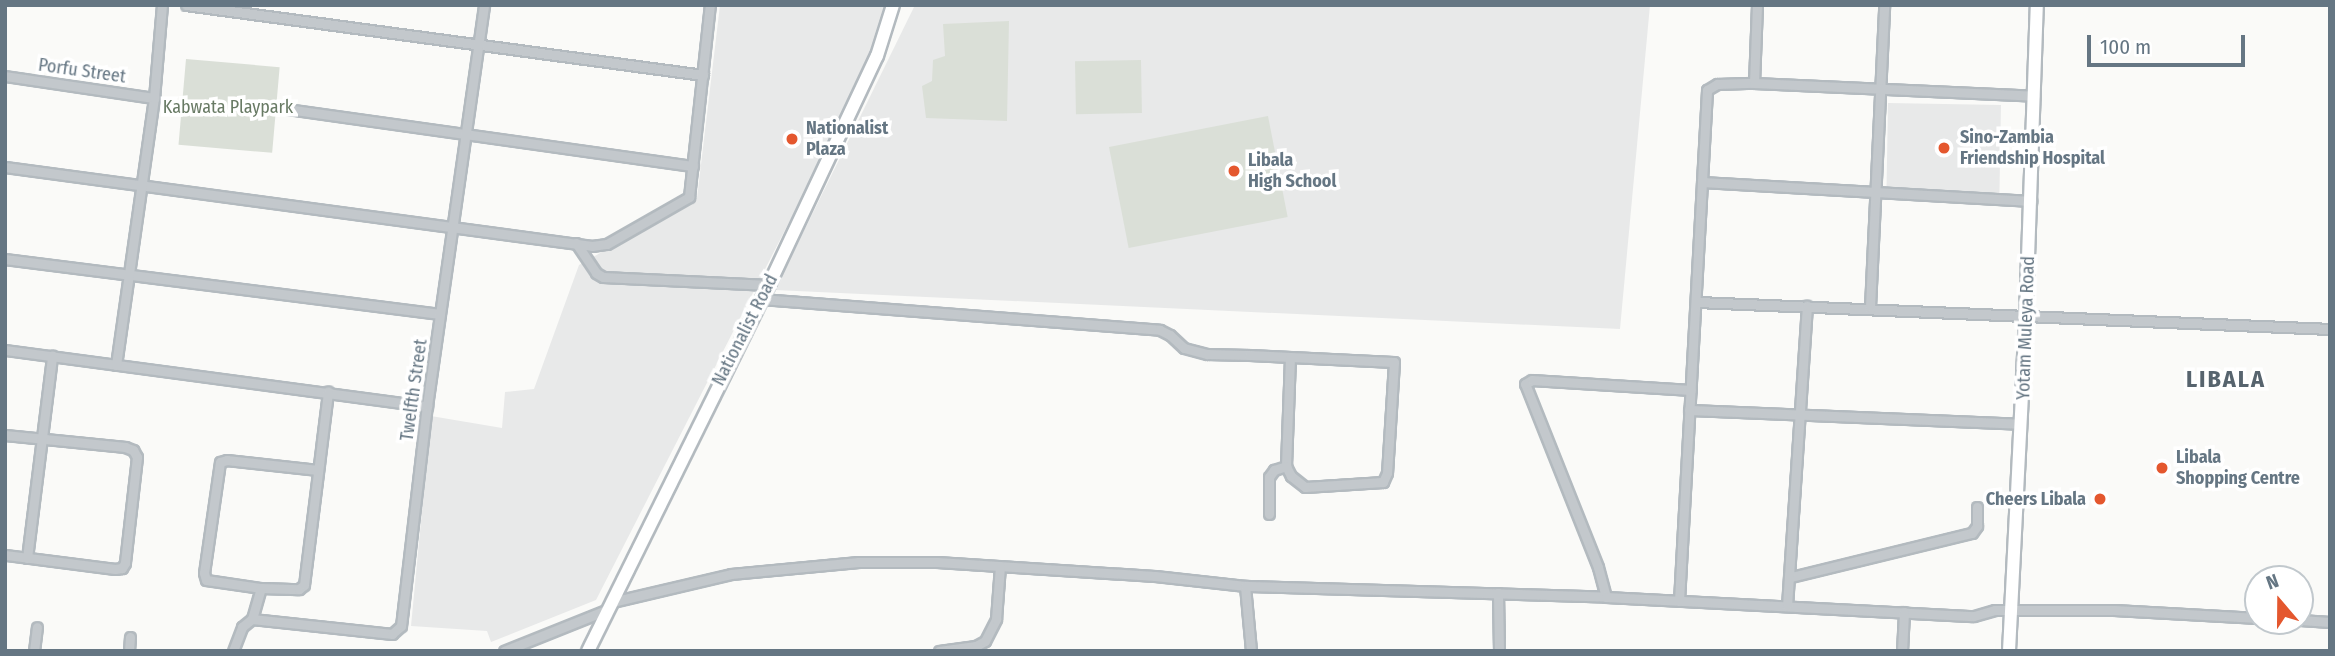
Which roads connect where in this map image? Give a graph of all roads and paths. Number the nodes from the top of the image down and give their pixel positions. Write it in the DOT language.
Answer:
graph roads {
  1 [pos="162,5"];
  2 [pos="186,5"];
  3 [pos="484,5"];
  4 [pos="710,5"];
  5 [pos="893,5"];
  6 [pos="1757,5"];
  7 [pos="1884,5"];
  8 [pos="2036,5"];
  9 [pos="478,43"];
  10 [pos="703,75"];
  11 [pos="5,76"];
  12 [pos="1754,83"];
  13 [pos="1880,90"];
  14 [pos="2035,96"];
  15 [pos="154,98"];
  16 [pos="287,109"];
  17 [pos="466,132"];
  18 [pos="693,166"];
  19 [pos="5,167"];
  20 [pos="1702,182"];
  21 [pos="141,184"];
  22 [pos="1876,192"];
  23 [pos="2031,201"];
  24 [pos="454,226"];
  25 [pos="576,243"];
  26 [pos="5,259"];
  27 [pos="128,276"];
  28 [pos="769,285"];
  29 [pos="761,299"];
  30 [pos="1697,302"];
  31 [pos="1807,306"];
  32 [pos="1870,307"];
  33 [pos="440,314"];
  34 [pos="2026,315"];
  35 [pos="2330,329"];
  36 [pos="5,350"];
  37 [pos="52,356"];
  38 [pos="1290,358"];
  39 [pos="116,365"];
  40 [pos="1691,390"];
  41 [pos="328,391"];
  42 [pos="427,406"];
  43 [pos="1689,410"];
  44 [pos="1798,414"];
  45 [pos="2021,424"];
  46 [pos="5,435"];
  47 [pos="44,440"];
  48 [pos="1286,466"];
  49 [pos="318,470"];
  50 [pos="1977,507"];
  51 [pos="1269,514"];
  52 [pos="5,555"];
  53 [pos="27,558"];
  54 [pos="1000,566"];
  55 [pos="1791,577"];
  56 [pos="1245,586"];
  57 [pos="261,588"];
  58 [pos="1498,593"];
  59 [pos="1605,597"];
  60 [pos="1679,601"];
  61 [pos="611,606"];
  62 [pos="1787,606"];
  63 [pos="2011,611"];
  64 [pos="1904,612"];
  65 [pos="2244,617"];
  66 [pos="252,619"];
  67 [pos="37,626"];
  68 [pos="130,638"];
  69 [pos="34,651"];
  70 [pos="130,651"];
  71 [pos="233,651"];
  72 [pos="504,651"];
  73 [pos="588,651"];
  74 [pos="939,651"];
  75 [pos="1251,651"];
  76 [pos="1499,651"];
  77 [pos="1902,651"];
  78 [pos="2009,651"];
  1 -- 15 [label="street"];
  2 -- 9 [label="street"];
  3 -- 9 [label="street, Twelfth Street"];
  4 -- 10 [label="street"];
  5 -- 28 [label="street, Nationalist Road"];
  6 -- 12 [label="street"];
  7 -- 13 [label="street"];
  8 -- 14 [label="street, Yotam Muleya Road"];
  9 -- 10 [label="street"];
  9 -- 17 [label="street, Twelfth Street"];
  10 -- 18 [label="street"];
  11 -- 15 [label="street, Porfu Street"];
  12 -- 13 [label="street"];
  12 -- 20 [label="street"];
  13 -- 14 [label="street"];
  13 -- 22 [label="street"];
  14 -- 23 [label="street, Yotam Muleya Road"];
  15 -- 21 [label="street"];
  16 -- 17 [label="street"];
  17 -- 18 [label="street"];
  17 -- 24 [label="street, Twelfth Street"];
  18 -- 25 [label="street"];
  19 -- 21 [label="street"];
  20 -- 22 [label="street"];
  20 -- 30 [label="street"];
  21 -- 24 [label="street"];
  21 -- 27 [label="street"];
  22 -- 23 [label="street"];
  22 -- 32 [label="street"];
  23 -- 34 [label="street, Yotam Muleya Road"];
  24 -- 25 [label="street"];
  24 -- 33 [label="street, Twelfth Street"];
  25 -- 28 [label="street"];
  26 -- 27 [label="street"];
  27 -- 33 [label="street"];
  27 -- 39 [label="street"];
  28 -- 29 [label="street, Nationalist Road"];
  29 -- 38 [label="street"];
  29 -- 61 [label="street, Nationalist Road"];
  30 -- 31 [label="street"];
  30 -- 40 [label="street"];
  31 -- 32 [label="street"];
  31 -- 44 [label="street"];
  32 -- 34 [label="street"];
  33 -- 42 [label="street, Twelfth Street"];
  34 -- 35 [label="street"];
  34 -- 45 [label="street, Yotam Muleya Road"];
  36 -- 37 [label="street"];
  37 -- 39 [label="street"];
  37 -- 47 [label="street"];
  38 -- 48 [label="street"];
  38 -- 48 [label="street"];
  39 -- 41 [label="street"];
  40 -- 43 [label="street"];
  40 -- 59 [label="street"];
  41 -- 42 [label="street"];
  41 -- 49 [label="street"];
  42 -- 66 [label="street, Twelfth Street"];
  43 -- 44 [label="street"];
  43 -- 60 [label="street"];
  44 -- 45 [label="street"];
  44 -- 55 [label="street"];
  45 -- 63 [label="street, Yotam Muleya Road"];
  46 -- 47 [label="street"];
  47 -- 53 [label="street"];
  47 -- 53 [label="street"];
  48 -- 51 [label="street"];
  49 -- 57 [label="street"];
  49 -- 57 [label="street"];
  50 -- 55 [label="street"];
  52 -- 53 [label="street"];
  54 -- 56 [label="street"];
  54 -- 61 [label="street"];
  54 -- 74 [label="street"];
  55 -- 62 [label="street"];
  56 -- 58 [label="street"];
  56 -- 75 [label="street"];
  57 -- 66 [label="street"];
  58 -- 59 [label="street"];
  58 -- 76 [label="street"];
  59 -- 60 [label="street"];
  60 -- 62 [label="street"];
  61 -- 72 [label="street"];
  61 -- 73 [label="street, Nationalist Road"];
  62 -- 64 [label="street"];
  63 -- 64 [label="street"];
  63 -- 65 [label="street"];
  63 -- 78 [label="street, Yotam Muleya Road"];
  64 -- 77 [label="street"];
  66 -- 71 [label="street"];
  67 -- 69 [label="street"];
  68 -- 70 [label="street"];
}
